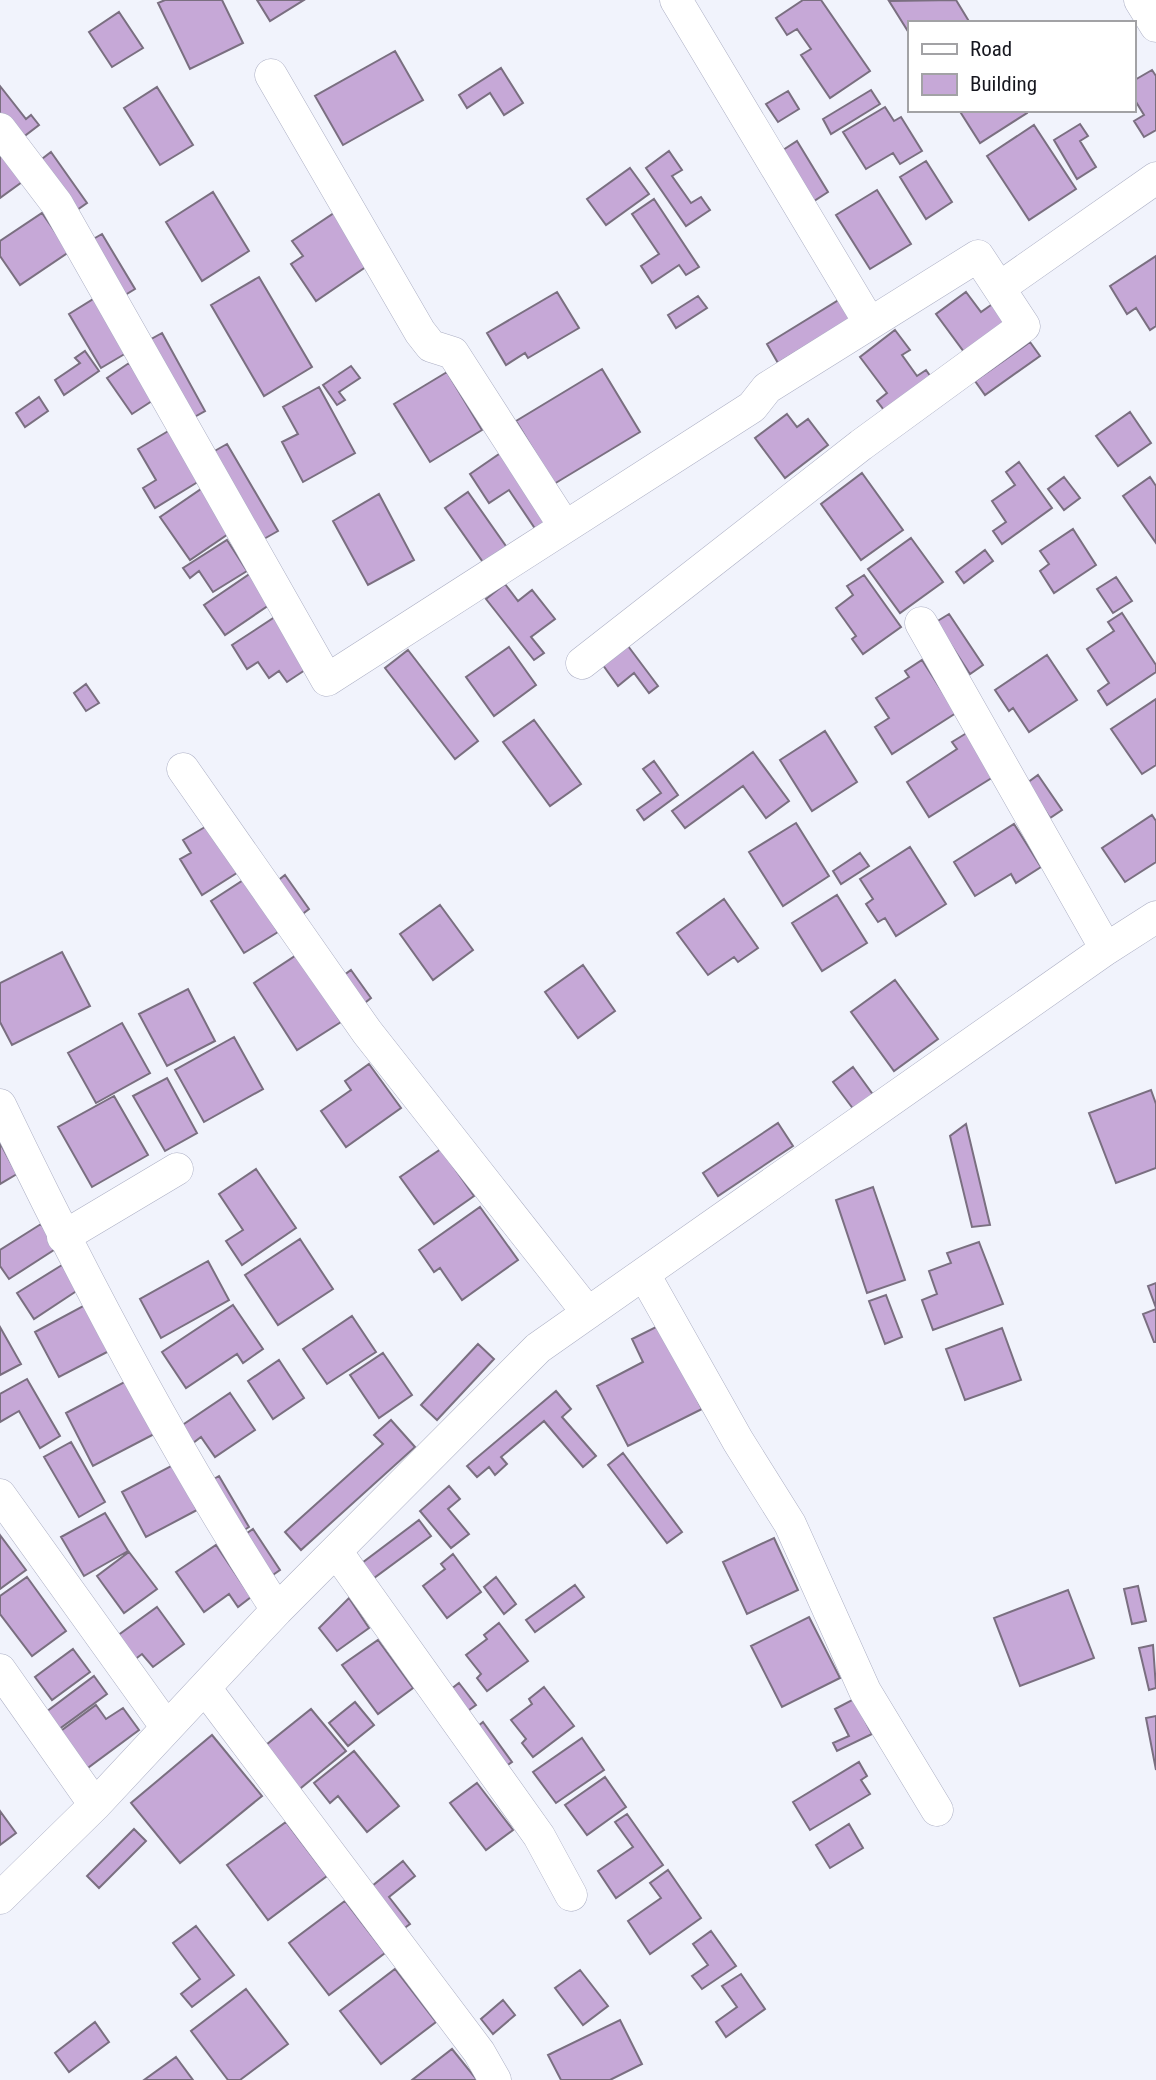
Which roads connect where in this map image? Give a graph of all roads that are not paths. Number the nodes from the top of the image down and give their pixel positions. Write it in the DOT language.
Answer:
graph roads {
  1 [pos="676,0"];
  2 [pos="1140,0"];
  3 [pos="1156,26"];
  4 [pos="271,75"];
  5 [pos="0,129"];
  6 [pos="1156,178"];
  7 [pos="999,288"];
  8 [pos="869,322"];
  9 [pos="565,527"];
  10 [pos="921,623"];
  11 [pos="582,663"];
  12 [pos="183,769"];
  13 [pos="1156,917"];
  14 [pos="1106,949"];
  15 [pos="0,1105"];
  16 [pos="177,1169"];
  17 [pos="63,1237"];
  18 [pos="645,1276"];
  19 [pos="588,1313"];
  20 [pos="0,1495"];
  21 [pos="336,1551"];
  22 [pos="277,1610"];
  23 [pos="0,1670"];
  24 [pos="205,1688"];
  25 [pos="167,1728"];
  26 [pos="95,1805"];
  27 [pos="937,1810"];
  28 [pos="571,1895"];
  29 [pos="0,1898"];
  30 [pos="495,2080"];
  1 -- 8 [label="street"];
  2 -- 3 [label="street"];
  4 -- 9 [label="street"];
  5 -- 9 [label="street"];
  6 -- 7 [label="street"];
  7 -- 8 [label="street"];
  7 -- 11 [label="street"];
  8 -- 9 [label="street"];
  10 -- 14 [label="street"];
  12 -- 19 [label="street"];
  13 -- 14 [label="street"];
  14 -- 18 [label="street"];
  15 -- 17 [label="street"];
  16 -- 17 [label="street"];
  17 -- 22 [label="street"];
  18 -- 19 [label="street"];
  18 -- 27 [label="street"];
  19 -- 21 [label="street"];
  20 -- 25 [label="street"];
  21 -- 22 [label="street"];
  21 -- 28 [label="street"];
  22 -- 24 [label="street"];
  23 -- 26 [label="street"];
  24 -- 25 [label="street"];
  24 -- 30 [label="street"];
  25 -- 26 [label="street"];
  26 -- 29 [label="street"];
}
